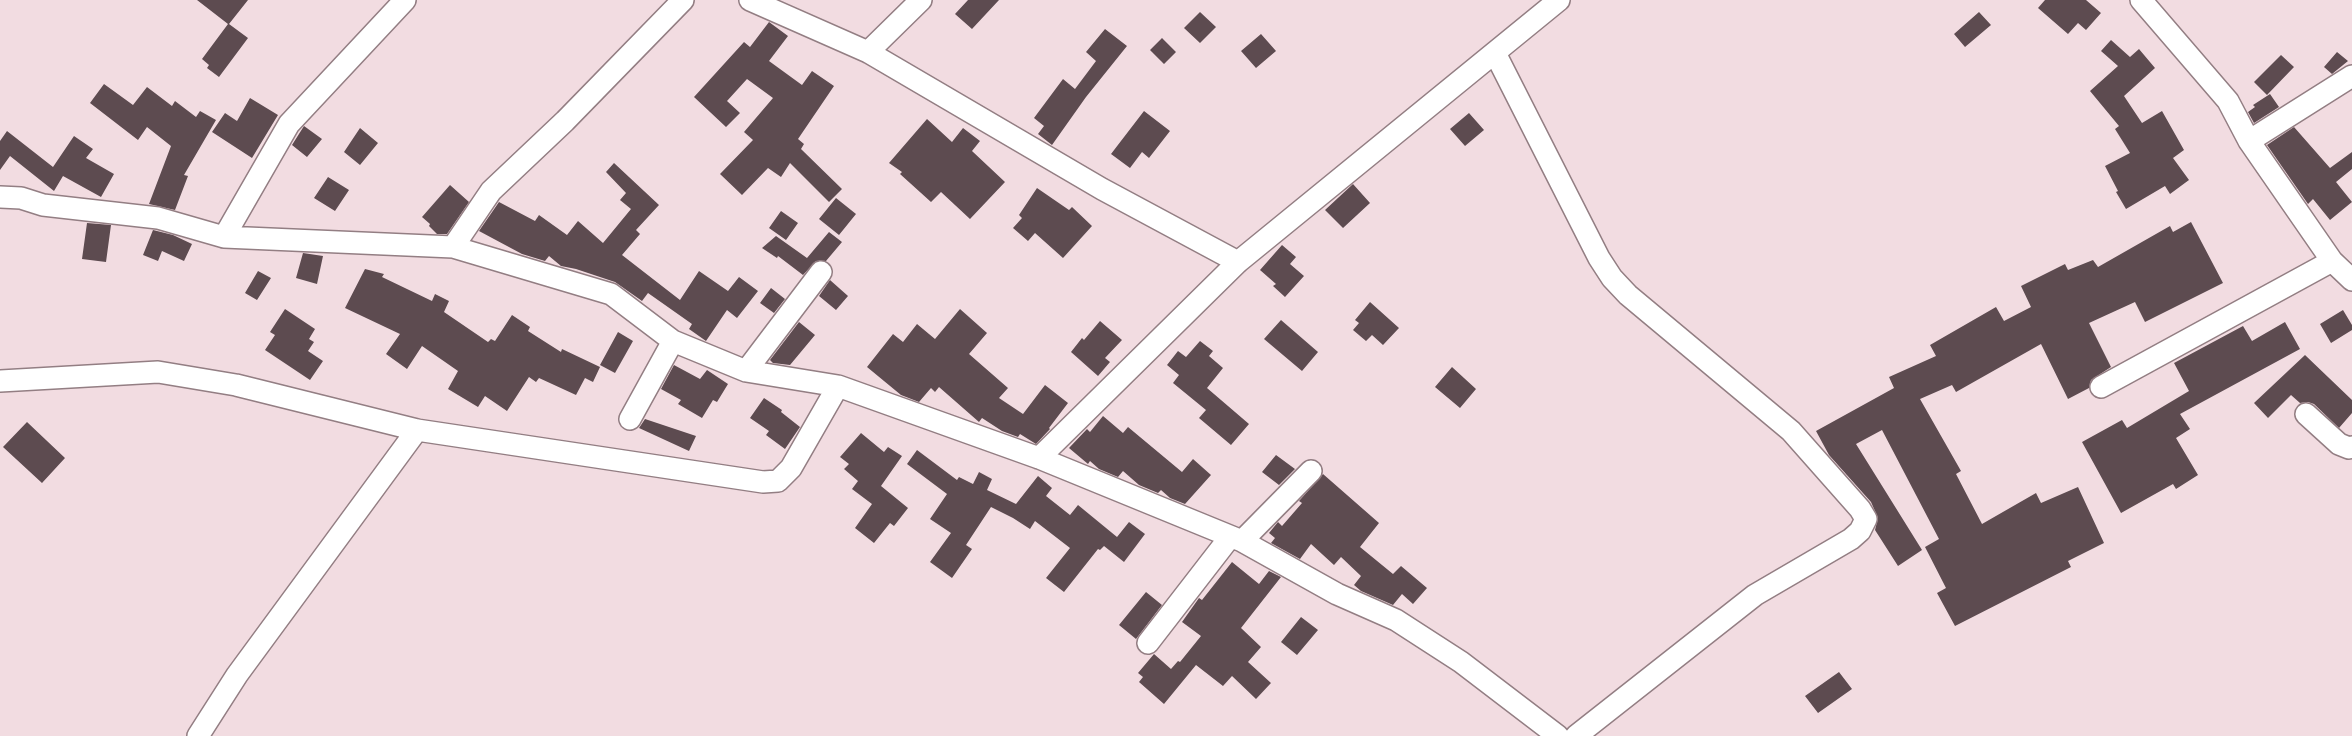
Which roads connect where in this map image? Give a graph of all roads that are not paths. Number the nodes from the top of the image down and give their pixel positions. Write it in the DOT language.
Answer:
graph roads {
  1 [pos="405,0"];
  2 [pos="683,0"];
  3 [pos="750,0"];
  4 [pos="921,0"];
  5 [pos="1559,0"];
  6 [pos="2141,0"];
  7 [pos="868,52"];
  8 [pos="1495,53"];
  9 [pos="2352,76"];
  10 [pos="2249,142"];
  11 [pos="0,197"];
  12 [pos="224,237"];
  13 [pos="453,247"];
  14 [pos="2332,261"];
  15 [pos="1238,262"];
  16 [pos="821,272"];
  17 [pos="2352,280"];
  18 [pos="673,342"];
  19 [pos="746,371"];
  20 [pos="0,381"];
  21 [pos="838,386"];
  22 [pos="2100,387"];
  23 [pos="2306,414"];
  24 [pos="630,419"];
  25 [pos="417,430"];
  26 [pos="2352,447"];
  27 [pos="1039,458"];
  28 [pos="1311,471"];
  29 [pos="1236,539"];
  30 [pos="1148,643"];
  31 [pos="198,736"];
  32 [pos="1558,736"];
  33 [pos="1576,736"];
  1 -- 12 [label="street"];
  2 -- 13 [label="street"];
  3 -- 7 [label="street"];
  4 -- 7 [label="street"];
  5 -- 8 [label="street"];
  6 -- 10 [label="street"];
  7 -- 15 [label="street"];
  8 -- 15 [label="street"];
  8 -- 33 [label="street"];
  9 -- 10 [label="street"];
  10 -- 14 [label="street"];
  11 -- 12 [label="street"];
  12 -- 13 [label="street"];
  13 -- 18 [label="street"];
  14 -- 17 [label="street"];
  14 -- 22 [label="street"];
  15 -- 27 [label="street"];
  16 -- 19 [label="street"];
  18 -- 19 [label="street"];
  18 -- 24 [label="street"];
  19 -- 21 [label="street"];
  20 -- 25 [label="street"];
  21 -- 25 [label="street"];
  21 -- 27 [label="street"];
  23 -- 26 [label="street"];
  25 -- 31 [label="street"];
  27 -- 29 [label="street"];
  28 -- 29 [label="street"];
  29 -- 30 [label="street"];
  29 -- 32 [label="street"];
}
